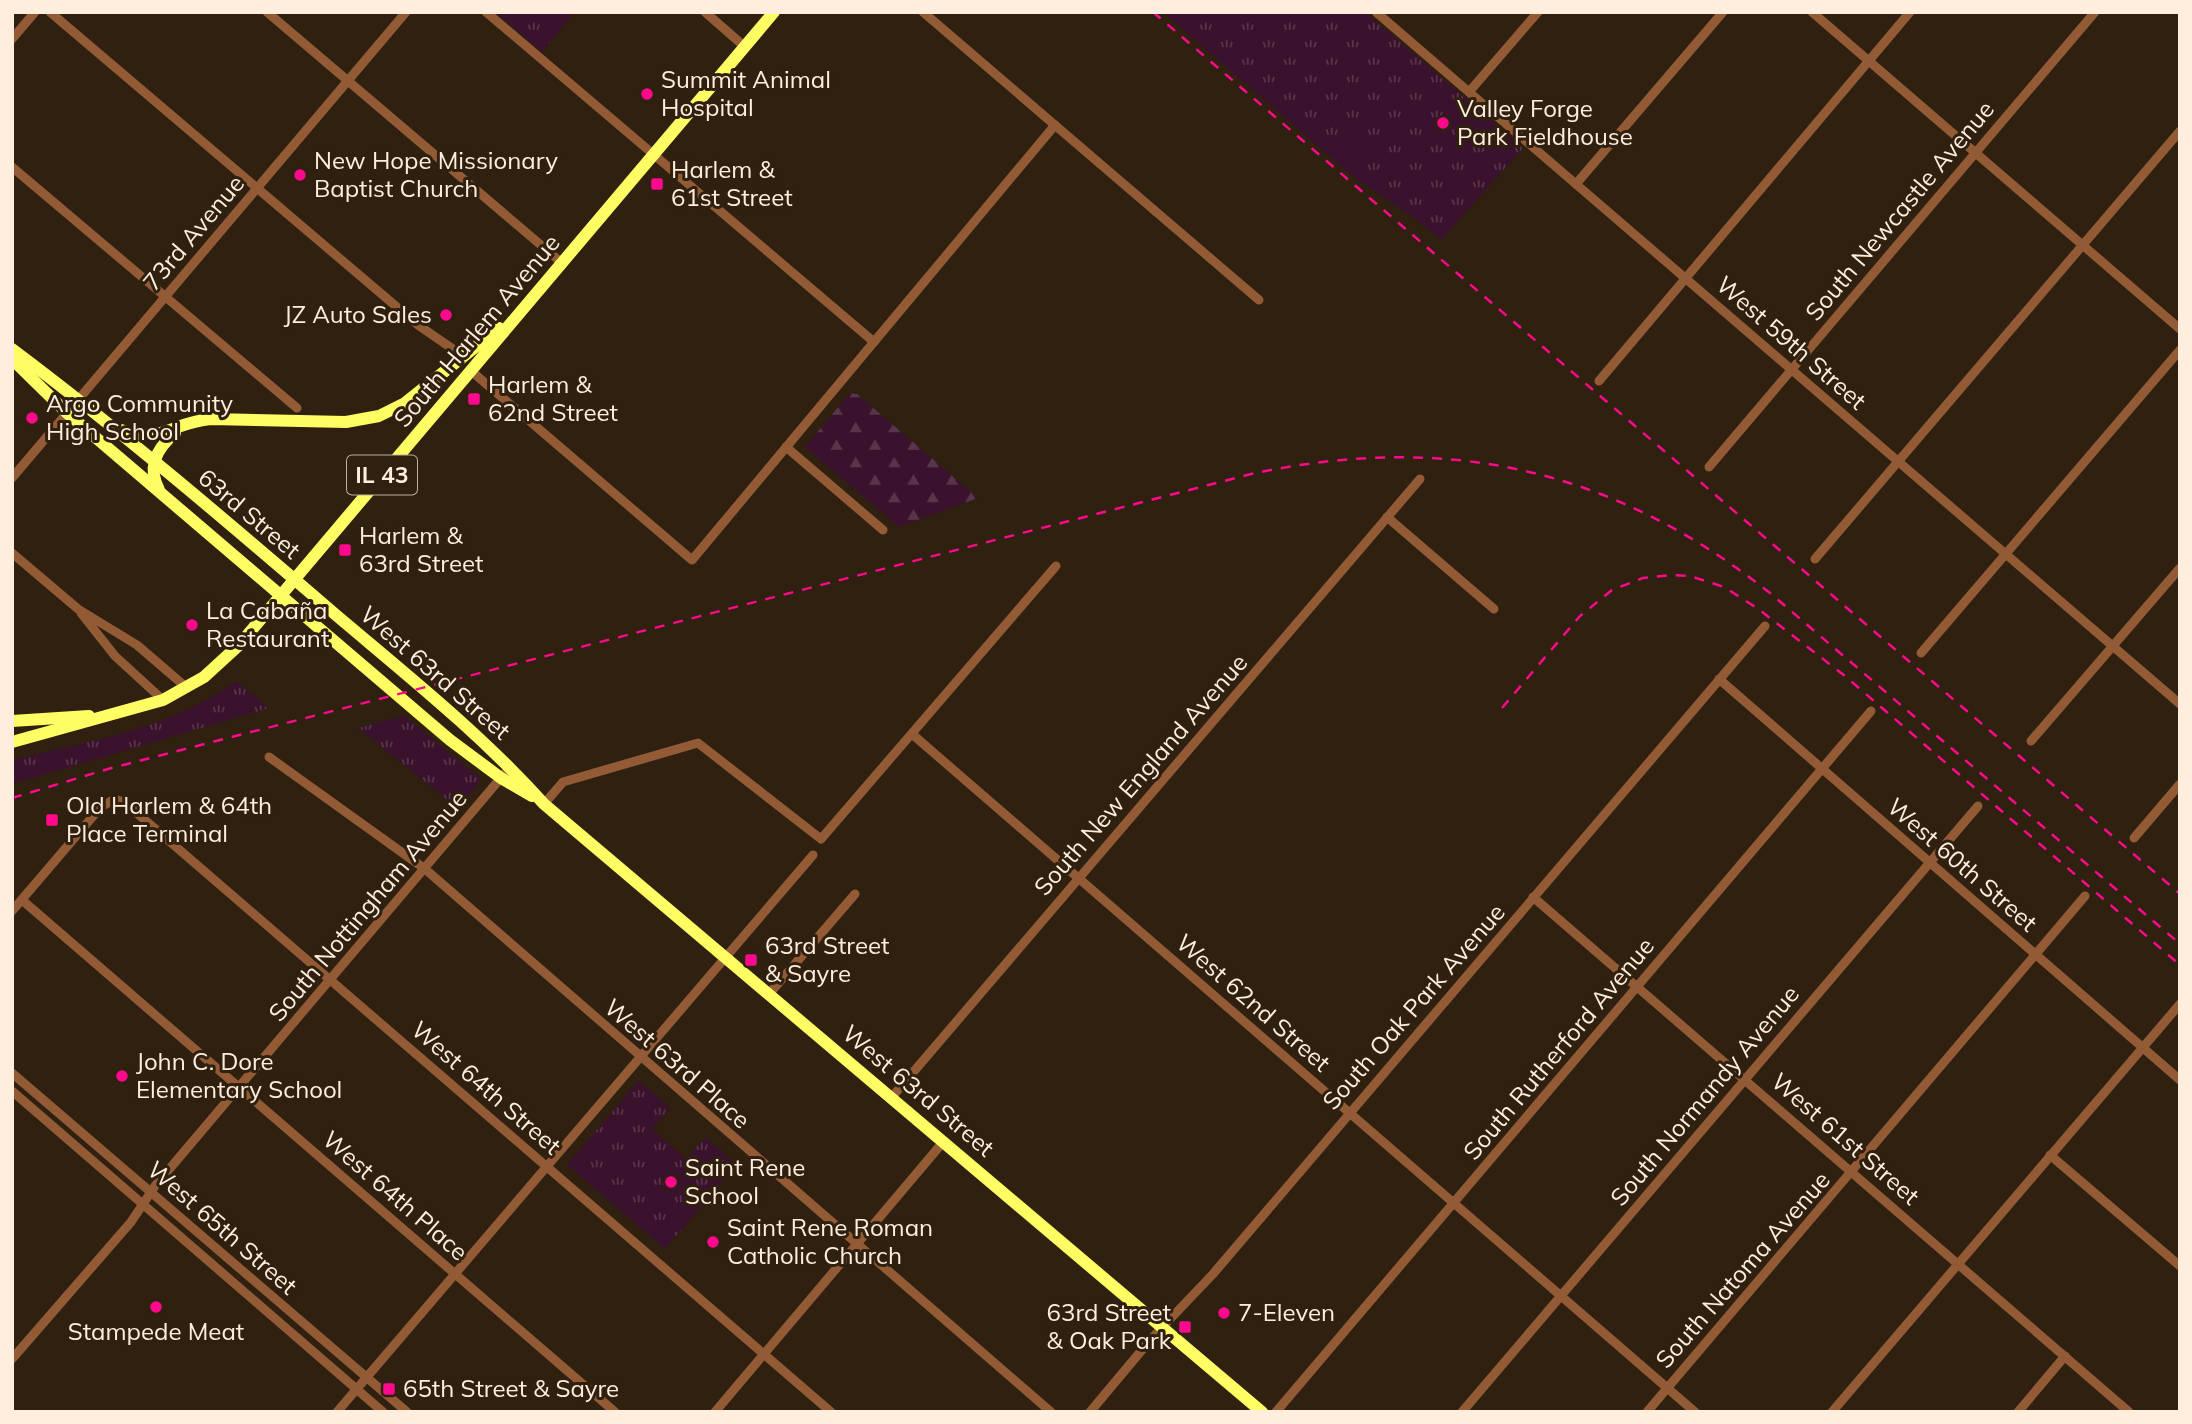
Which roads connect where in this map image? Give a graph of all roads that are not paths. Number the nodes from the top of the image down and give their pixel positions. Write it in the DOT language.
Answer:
graph roads {
  1 [pos="35,12"];
  2 [pos="50,12"];
  3 [pos="267,12"];
  4 [pos="406,12"];
  5 [pos="486,12"];
  6 [pos="705,12"];
  7 [pos="774,12"];
  8 [pos="923,12"];
  9 [pos="1376,12"];
  10 [pos="1538,12"];
  11 [pos="1723,12"];
  12 [pos="1812,12"];
  13 [pos="1910,12"];
  14 [pos="2095,12"];
  15 [pos="12,39"];
  16 [pos="745,47"];
  17 [pos="1868,61"];
  18 [pos="348,81"];
  19 [pos="1469,92"];
  20 [pos="1055,125"];
  21 [pos="2180,131"];
  22 [pos="1975,153"];
  23 [pos="654,155"];
  24 [pos="12,167"];
  25 [pos="1576,184"];
  26 [pos="257,188"];
  27 [pos="2082,245"];
  28 [pos="562,263"];
  29 [pos="1685,278"];
  30 [pos="165,297"];
  31 [pos="1259,300"];
  32 [pos="522,310"];
  33 [pos="2180,329"];
  34 [pos="874,342"];
  35 [pos="12,349"];
  36 [pos="2180,350"];
  37 [pos="463,356"];
  38 [pos="12,359"];
  39 [pos="1791,369"];
  40 [pos="471,370"];
  41 [pos="1599,382"];
  42 [pos="78,399"];
  43 [pos="297,408"];
  44 [pos="67,413"];
  45 [pos="186,424"];
  46 [pos="113,428"];
  47 [pos="786,447"];
  48 [pos="154,462"];
  49 [pos="1899,462"];
  50 [pos="1709,467"];
  51 [pos="12,478"];
  52 [pos="1419,479"];
  53 [pos="160,491"];
  54 [pos="1387,517"];
  55 [pos="883,530"];
  56 [pos="12,553"];
  57 [pos="2006,554"];
  58 [pos="1815,559"];
  59 [pos="1056,566"];
  60 [pos="2180,568"];
  61 [pos="294,579"];
  62 [pos="282,594"];
  63 [pos="78,609"];
  64 [pos="1494,609"];
  65 [pos="1765,626"];
  66 [pos="2113,646"];
  67 [pos="1921,653"];
  68 [pos="1719,679"];
  69 [pos="187,688"];
  70 [pos="163,700"];
  71 [pos="2180,704"];
  72 [pos="1871,711"];
  73 [pos="117,714"];
  74 [pos="12,721"];
  75 [pos="912,734"];
  76 [pos="2031,741"];
  77 [pos="12,742"];
  78 [pos="269,757"];
  79 [pos="510,766"];
  80 [pos="1822,769"];
  81 [pos="500,778"];
  82 [pos="2180,784"];
  83 [pos="544,804"];
  84 [pos="1978,806"];
  85 [pos="2134,838"];
  86 [pos="813,855"];
  87 [pos="1929,862"];
  88 [pos="425,869"];
  89 [pos="1079,878"];
  90 [pos="855,894"];
  91 [pos="2085,896"];
  92 [pos="1534,897"];
  93 [pos="22,900"];
  94 [pos="12,911"];
  95 [pos="2035,954"];
  96 [pos="727,957"];
  97 [pos="330,979"];
  98 [pos="1637,985"];
  99 [pos="770,993"];
  100 [pos="2180,1004"];
  101 [pos="2142,1047"];
  102 [pos="640,1057"];
  103 [pos="12,1073"];
  104 [pos="1746,1079"];
  105 [pos="2180,1080"];
  106 [pos="239,1087"];
  107 [pos="12,1091"];
  108 [pos="892,1097"];
  109 [pos="1349,1112"];
  110 [pos="944,1141"];
  111 [pos="2050,1154"];
  112 [pos="547,1166"];
  113 [pos="1853,1171"];
  114 [pos="152,1192"];
  115 [pos="1454,1203"];
  116 [pos="144,1205"];
  117 [pos="857,1245"];
  118 [pos="1959,1263"];
  119 [pos="2180,1266"];
  120 [pos="455,1273"];
  121 [pos="1561,1296"];
  122 [pos="1165,1327"];
  123 [pos="764,1354"];
  124 [pos="2065,1356"];
  125 [pos="12,1359"];
  126 [pos="367,1377"];
  127 [pos="1667,1388"];
  128 [pos="357,1389"];
  129 [pos="337,1412"];
  130 [pos="383,1412"];
  131 [pos="407,1412"];
  132 [pos="615,1412"];
  133 [pos="715,1412"];
  134 [pos="831,1412"];
  135 [pos="1051,1412"];
  136 [pos="1090,1412"];
  137 [pos="1262,1412"];
  138 [pos="1276,1412"];
  139 [pos="1462,1412"];
  140 [pos="1647,1412"];
  141 [pos="1695,1412"];
  142 [pos="1832,1412"];
  143 [pos="2018,1412"];
  144 [pos="2129,1412"];
  1 -- 15 [label="street"];
  2 -- 26 [label="street"];
  3 -- 18 [label="street"];
  4 -- 18 [label="street, 73rd Avenue"];
  5 -- 23 [label="street"];
  6 -- 16 [label="street"];
  7 -- 16 [label="main road, South Harlem Avenue / IL 43"];
  8 -- 20 [label="street"];
  9 -- 19 [label="street, West 59th Street"];
  10 -- 19 [label="street"];
  11 -- 25 [label="street"];
  12 -- 17 [label="street"];
  13 -- 17 [label="street"];
  14 -- 22 [label="street, South Newcastle Avenue"];
  16 -- 23 [label="main road, South Harlem Avenue / IL 43"];
  17 -- 22 [label="street"];
  17 -- 29 [label="street"];
  18 -- 26 [label="street, 73rd Avenue"];
  18 -- 28 [label="street"];
  19 -- 25 [label="street, West 59th Street"];
  20 -- 31 [label="street"];
  20 -- 34 [label="street"];
  21 -- 27 [label="street"];
  22 -- 27 [label="street"];
  22 -- 39 [label="street, South Newcastle Avenue"];
  23 -- 28 [label="main road, South Harlem Avenue / IL 43"];
  23 -- 34 [label="street"];
  24 -- 30 [label="street"];
  25 -- 29 [label="street, West 59th Street"];
  26 -- 30 [label="street, 73rd Avenue"];
  26 -- 37 [label="street"];
  27 -- 33 [label="street"];
  27 -- 49 [label="street"];
  28 -- 32 [label="main road, South Harlem Avenue / IL 43"];
  29 -- 39 [label="street, West 59th Street"];
  29 -- 41 [label="street"];
  30 -- 42 [label="street, 73rd Avenue"];
  30 -- 43 [label="street"];
  32 -- 37 [label="main road"];
  32 -- 40 [label="main road, South Harlem Avenue / IL 43"];
  34 -- 47 [label="street"];
  35 -- 42 [label="main road, 63rd Street"];
  36 -- 57 [label="street"];
  37 -- 45 [label="main road"];
  38 -- 44 [label="main road, 63rd Street"];
  39 -- 49 [label="street, West 59th Street"];
  39 -- 50 [label="street, South Newcastle Avenue"];
  40 -- 47 [label="street"];
  40 -- 61 [label="main road, South Harlem Avenue / IL 43"];
  42 -- 44 [label="street, 73rd Avenue"];
  42 -- 46 [label="main road, 63rd Street"];
  44 -- 51 [label="street, 73rd Avenue"];
  44 -- 53 [label="main road, 63rd Street"];
  45 -- 46 [label="main road"];
  45 -- 48 [label="main road"];
  46 -- 48 [label="main road, 63rd Street"];
  47 -- 55 [label="street"];
  48 -- 53 [label="main road"];
  48 -- 61 [label="main road, 63rd Street"];
  49 -- 57 [label="street, West 59th Street"];
  49 -- 58 [label="street"];
  52 -- 54 [label="street, South New England Avenue"];
  53 -- 62 [label="main road, 63rd Street"];
  54 -- 64 [label="street"];
  54 -- 89 [label="street, South New England Avenue"];
  56 -- 63 [label="street"];
  57 -- 66 [label="street, West 59th Street"];
  57 -- 67 [label="street"];
  59 -- 75 [label="street"];
  60 -- 66 [label="street"];
  61 -- 62 [label="main road, South Harlem Avenue / IL 43"];
  61 -- 79 [label="main road, West 63rd Street"];
  62 -- 69 [label="main road, South Harlem Avenue / IL 43"];
  62 -- 81 [label="main road, West 63rd Street"];
  63 -- 69 [label="street"];
  63 -- 70 [label="street"];
  65 -- 68 [label="street, South Oak Park Avenue"];
  66 -- 71 [label="street, West 59th Street"];
  66 -- 76 [label="street"];
  68 -- 80 [label="street, West 60th Street"];
  68 -- 92 [label="street, South Oak Park Avenue"];
  69 -- 70 [label="main road, South Harlem Avenue / IL 43"];
  70 -- 73 [label="main road, South Harlem Avenue / IL 43"];
  72 -- 80 [label="street, South Rutherford Avenue"];
  73 -- 74 [label="main road"];
  73 -- 77 [label="main road, South Harlem Avenue / IL 43"];
  75 -- 83 [label="street"];
  75 -- 89 [label="street, West 62nd Street"];
  78 -- 88 [label="street, West 63rd Place"];
  79 -- 81 [label="street, South Nottingham Avenue"];
  79 -- 83 [label="main road, West 63rd Street"];
  80 -- 87 [label="street, West 60th Street"];
  80 -- 98 [label="street, South Rutherford Avenue"];
  81 -- 83 [label="main road, West 63rd Street"];
  81 -- 88 [label="street, South Nottingham Avenue"];
  82 -- 85 [label="street"];
  83 -- 96 [label="main road, West 63rd Street"];
  84 -- 87 [label="street, South Normandy Avenue"];
  86 -- 96 [label="street"];
  87 -- 95 [label="street, West 60th Street"];
  87 -- 104 [label="street, South Normandy Avenue"];
  88 -- 97 [label="street, South Nottingham Avenue"];
  88 -- 102 [label="street, West 63rd Place"];
  89 -- 108 [label="street, South New England Avenue"];
  89 -- 109 [label="street, West 62nd Street"];
  90 -- 99 [label="street"];
  91 -- 95 [label="street, South Natoma Avenue"];
  92 -- 98 [label="street, West 61st Street"];
  92 -- 109 [label="street, South Oak Park Avenue"];
  93 -- 94 [label="street"];
  93 -- 97 [label="street, West 64th Street"];
  93 -- 106 [label="street, West 64th Place"];
  95 -- 101 [label="street, West 60th Street"];
  95 -- 113 [label="street, South Natoma Avenue"];
  96 -- 99 [label="main road, West 63rd Street"];
  96 -- 102 [label="street"];
  97 -- 106 [label="street, South Nottingham Avenue"];
  97 -- 112 [label="street, West 64th Street"];
  98 -- 104 [label="street, West 61st Street"];
  98 -- 115 [label="street, South Rutherford Avenue"];
  99 -- 108 [label="main road, West 63rd Street"];
  100 -- 101 [label="street"];
  101 -- 105 [label="street, West 60th Street"];
  101 -- 111 [label="street"];
  102 -- 112 [label="street"];
  102 -- 117 [label="street, West 63rd Place"];
  103 -- 114 [label="street, West 65th Street"];
  104 -- 113 [label="street, West 61st Street"];
  104 -- 121 [label="street, South Normandy Avenue"];
  106 -- 114 [label="street, South Nottingham Avenue"];
  106 -- 120 [label="street, West 64th Place"];
  107 -- 116 [label="street, West 65th Street"];
  108 -- 110 [label="main road, West 63rd Street"];
  109 -- 115 [label="street, West 62nd Street"];
  109 -- 122 [label="street, South Oak Park Avenue"];
  110 -- 117 [label="street"];
  110 -- 122 [label="main road, West 63rd Street"];
  111 -- 118 [label="street"];
  111 -- 119 [label="street"];
  112 -- 120 [label="street"];
  112 -- 123 [label="street, West 64th Street"];
  113 -- 118 [label="street, West 61st Street"];
  113 -- 127 [label="street, South Natoma Avenue"];
  114 -- 116 [label="street, South Nottingham Avenue"];
  114 -- 126 [label="street, West 65th Street"];
  115 -- 121 [label="street, West 62nd Street"];
  115 -- 138 [label="street, South Rutherford Avenue"];
  116 -- 125 [label="street, South Nottingham Avenue"];
  116 -- 128 [label="street, West 65th Street"];
  117 -- 123 [label="street"];
  117 -- 135 [label="street, West 63rd Place"];
  118 -- 124 [label="street, West 61st Street"];
  118 -- 142 [label="street"];
  120 -- 126 [label="street"];
  120 -- 132 [label="street, West 64th Place"];
  121 -- 127 [label="street, West 62nd Street"];
  121 -- 139 [label="street, South Normandy Avenue"];
  122 -- 136 [label="street, South Oak Park Avenue"];
  122 -- 137 [label="main road, West 63rd Street"];
  123 -- 133 [label="street"];
  123 -- 134 [label="street, West 64th Street"];
  124 -- 143 [label="street"];
  124 -- 144 [label="street, West 61st Street"];
  126 -- 128 [label="street"];
  126 -- 131 [label="street, West 65th Street"];
  127 -- 140 [label="street, South Natoma Avenue"];
  127 -- 141 [label="street, West 62nd Street"];
  128 -- 129 [label="street"];
  128 -- 130 [label="street, West 65th Street"];
}
